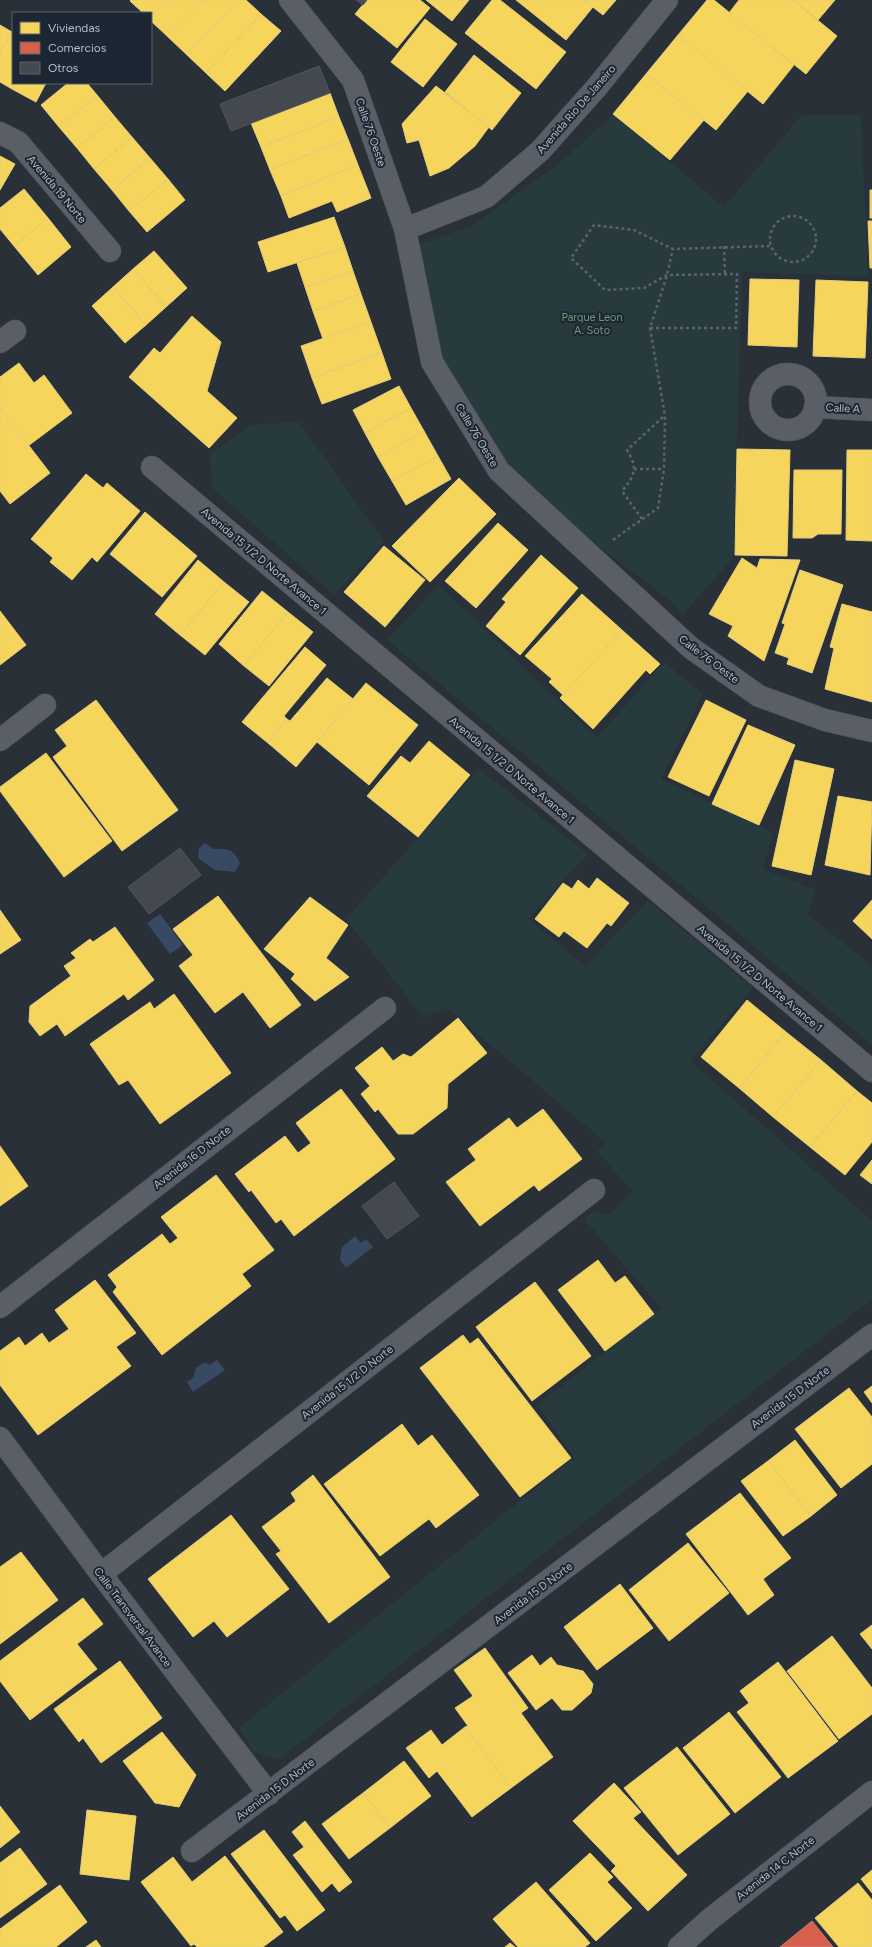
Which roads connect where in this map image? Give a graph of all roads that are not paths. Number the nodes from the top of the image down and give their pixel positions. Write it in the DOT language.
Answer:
graph roads {
  1 [pos="290,0"];
  2 [pos="667,0"];
  3 [pos="0,132"];
  4 [pos="405,229"];
  5 [pos="110,251"];
  6 [pos="815,407"];
  7 [pos="872,410"];
  8 [pos="152,467"];
  9 [pos="45,706"];
  10 [pos="872,731"];
  11 [pos="0,740"];
  12 [pos="385,1008"];
  13 [pos="872,1072"];
  14 [pos="594,1190"];
  15 [pos="0,1307"];
  16 [pos="872,1335"];
  17 [pos="0,1438"];
  18 [pos="101,1574"];
  19 [pos="872,1792"];
  20 [pos="269,1794"];
  21 [pos="192,1851"];
  22 [pos="679,1947"];
  1 -- 4 [label="street, Calle 76 Oeste"];
  2 -- 4 [label="street, Avenida Rio De Janeiro"];
  3 -- 5 [label="street, Avenida 19 Norte"];
  4 -- 10 [label="street, Calle 76 Oeste"];
  6 -- 7 [label="street, Calle A"];
  8 -- 13 [label="street, Avenida 15 1/2 D Norte Avance 1"];
  9 -- 11 [label="street"];
  12 -- 15 [label="street, Avenida 16 D Norte"];
  14 -- 18 [label="street, Avenida 15 1/2 D Norte"];
  16 -- 20 [label="street, Avenida 15 D Norte"];
  17 -- 18 [label="street, Calle Transversal Avance"];
  18 -- 20 [label="street, Calle Transversal Avance"];
  19 -- 22 [label="street, Avenida 14 C Norte"];
  20 -- 21 [label="street, Avenida 15 D Norte"];
}
